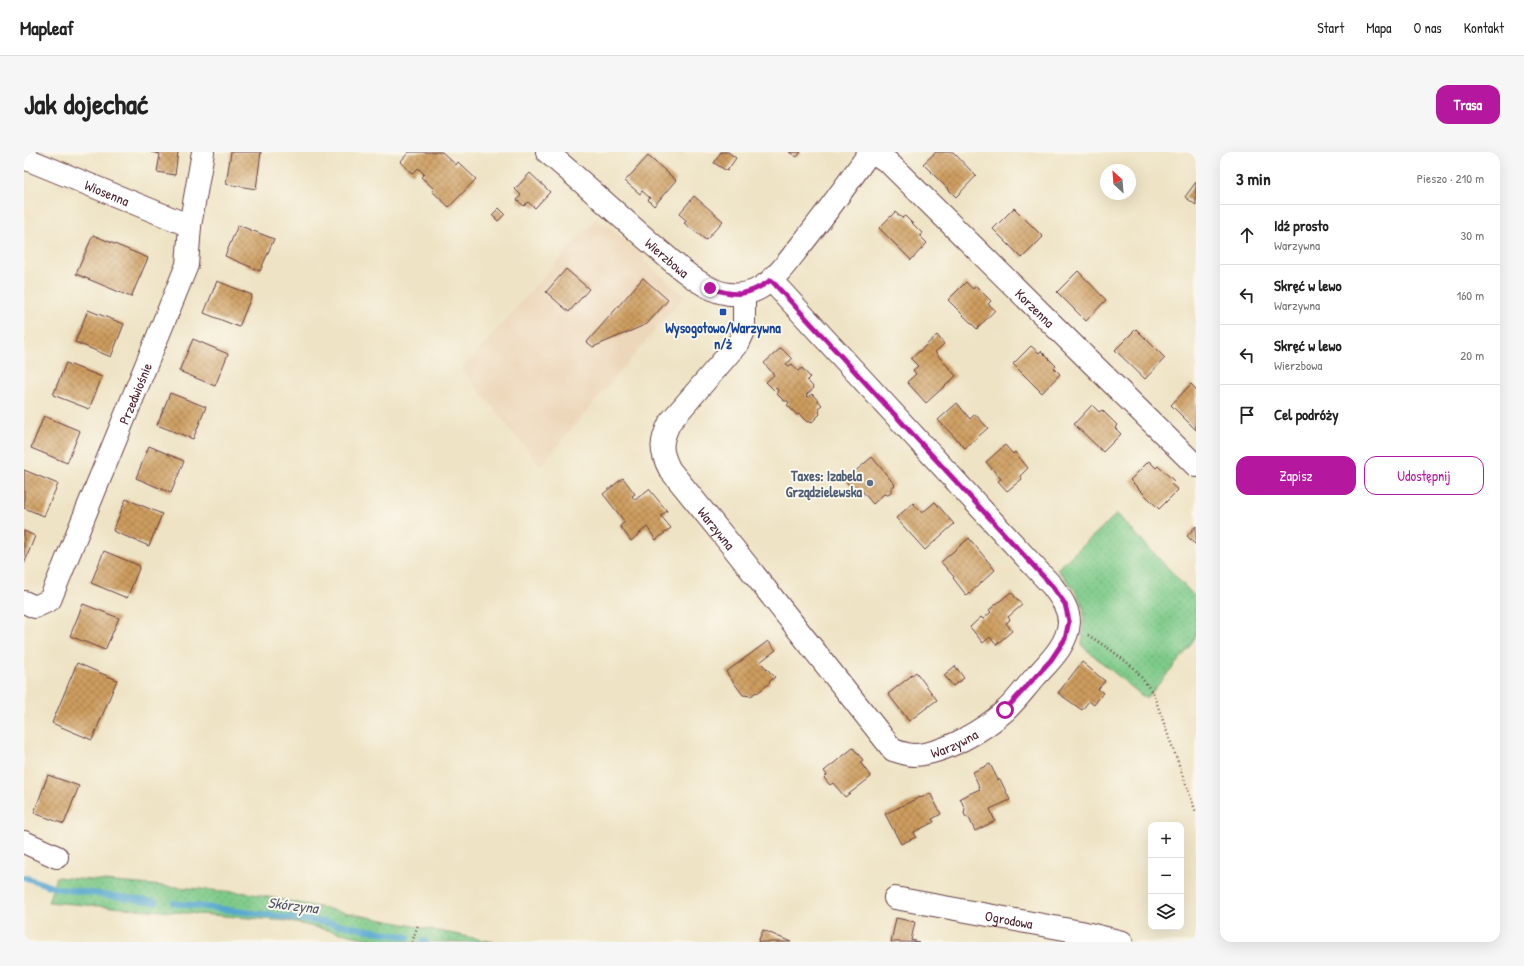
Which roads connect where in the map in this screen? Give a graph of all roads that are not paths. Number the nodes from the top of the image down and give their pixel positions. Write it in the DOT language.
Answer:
graph roads {
  1 [pos="203,152"];
  2 [pos="547,152"];
  3 [pos="871,152"];
  4 [pos="24,158"];
  5 [pos="190,226"];
  6 [pos="771,280"];
  7 [pos="744,294"];
  8 [pos="1196,466"];
  9 [pos="24,602"];
  10 [pos="24,842"];
  11 [pos="57,857"];
  12 [pos="896,898"];
  13 [pos="1122,942"];
  1 -- 5 [label="street, Przedwiośnie"];
  2 -- 7 [label="street, Wierzbowa"];
  3 -- 6 [label="street, Wierzbowa"];
  3 -- 8 [label="street, Korzenna"];
  4 -- 5 [label="street, Wiosenna"];
  5 -- 9 [label="street, Przedwiośnie"];
  6 -- 7 [label="street, Wierzbowa"];
  6 -- 7 [label="street, Warzywna"];
  10 -- 11 [label="street"];
  12 -- 13 [label="street, Ogrodowa"];
}
